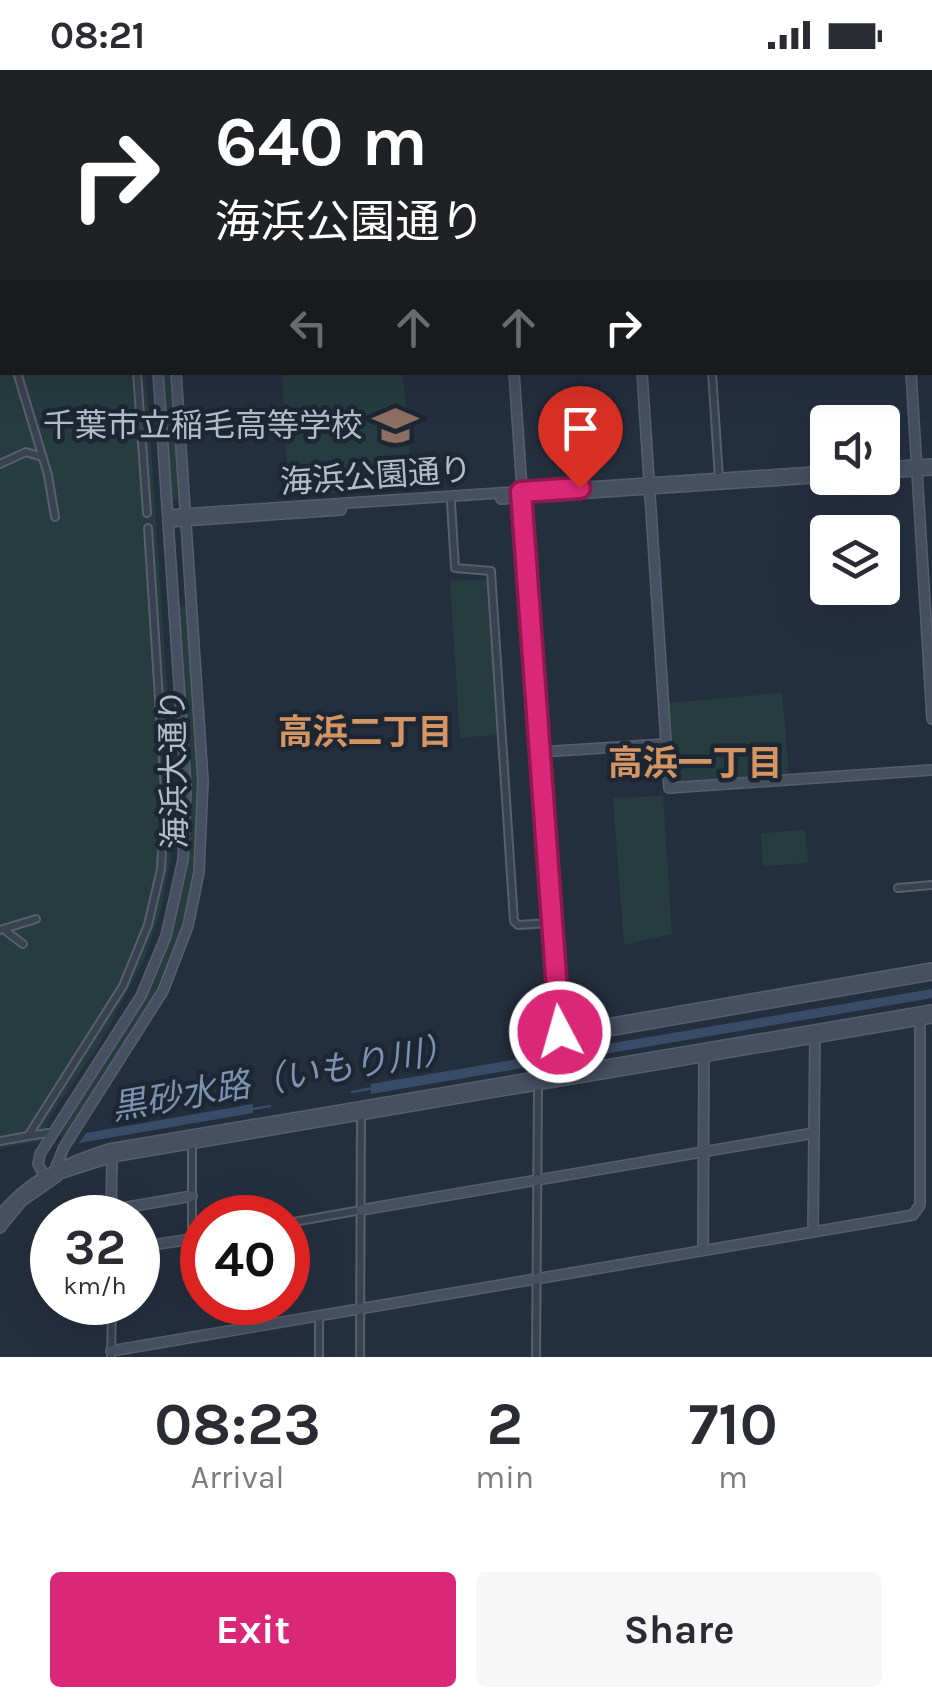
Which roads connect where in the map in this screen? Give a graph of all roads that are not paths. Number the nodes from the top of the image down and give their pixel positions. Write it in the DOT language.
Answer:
graph roads {
  1 [pos="17,375"];
  2 [pos="137,375"];
  3 [pos="158,375"];
  4 [pos="176,375"];
  5 [pos="514,375"];
  6 [pos="642,375"];
  7 [pos="712,375"];
  8 [pos="911,375"];
  9 [pos="35,436"];
  10 [pos="26,452"];
  11 [pos="43,458"];
  12 [pos="0,464"];
  13 [pos="932,467"];
  14 [pos="916,468"];
  15 [pos="900,469"];
  16 [pos="810,475"];
  17 [pos="810,475"];
  18 [pos="719,478"];
  19 [pos="649,486"];
  20 [pos="522,495"];
  21 [pos="451,502"];
  22 [pos="147,513"];
  23 [pos="186,517"];
  24 [pos="55,518"];
  25 [pos="168,518"];
  26 [pos="148,528"];
  27 [pos="192,600"];
  28 [pos="174,602"];
  29 [pos="931,673"];
  30 [pos="932,719"];
  31 [pos="666,744"];
  32 [pos="540,752"];
  33 [pos="932,770"];
  34 [pos="932,885"];
  35 [pos="898,888"];
  36 [pos="36,920"];
  37 [pos="550,923"];
  38 [pos="3,931"];
  39 [pos="23,944"];
  40 [pos="932,972"];
  41 [pos="932,1010"];
  42 [pos="924,1016"];
  43 [pos="815,1033"];
  44 [pos="704,1052"];
  45 [pos="100,1063"];
  46 [pos="538,1081"];
  47 [pos="362,1111"];
  48 [pos="48,1132"];
  49 [pos="73,1134"];
  50 [pos="814,1134"];
  51 [pos="28,1136"];
  52 [pos="932,1140"];
  53 [pos="0,1141"];
  54 [pos="920,1142"];
  55 [pos="192,1144"];
  56 [pos="98,1152"];
  57 [pos="704,1152"];
  58 [pos="112,1157"];
  59 [pos="51,1174"];
  60 [pos="537,1180"];
  61 [pos="111,1195"];
  62 [pos="192,1195"];
  63 [pos="361,1210"];
  64 [pos="0,1216"];
  65 [pos="310,1219"];
  66 [pos="0,1228"];
  67 [pos="813,1230"];
  68 [pos="702,1250"];
  69 [pos="536,1278"];
  70 [pos="361,1308"];
  71 [pos="318,1315"];
  72 [pos="112,1325"];
  73 [pos="112,1354"];
  74 [pos="318,1357"];
  75 [pos="360,1357"];
  76 [pos="536,1357"];
  1 -- 9 [label="street"];
  2 -- 22 [label="street"];
  3 -- 25 [label="street, 海浜大通り"];
  4 -- 23 [label="street, 海浜大通り"];
  5 -- 20 [label="street"];
  6 -- 19 [label="street"];
  7 -- 18 [label="street"];
  8 -- 14 [label="street"];
  9 -- 10 [label="street"];
  9 -- 11 [label="street"];
  10 -- 11 [label="street"];
  10 -- 12 [label="street"];
  11 -- 24 [label="street"];
  13 -- 14 [label="street"];
  14 -- 15 [label="street"];
  14 -- 29 [label="street"];
  16 -- 19 [label="street, 海浜公園通り"];
  17 -- 18 [label="street, 海浜公園通り"];
  18 -- 19 [label="street, 海浜公園通り"];
  19 -- 20 [label="street, 海浜公園通り"];
  19 -- 31 [label="street"];
  20 -- 21 [label="street, 海浜公園通り"];
  20 -- 23 [label="street, 海浜公園通り"];
  20 -- 32 [label="street"];
  21 -- 23 [label="street, 海浜公園通り"];
  21 -- 37 [label="street"];
  23 -- 25 [label="street, 海浜公園通り"];
  23 -- 27 [label="street, 海浜大通り"];
  25 -- 28 [label="street, 海浜大通り"];
  26 -- 51 [label="street"];
  27 -- 28 [label="street"];
  27 -- 49 [label="street, 海浜大通り"];
  28 -- 45 [label="street, 海浜大通り"];
  29 -- 30 [label="street"];
  31 -- 32 [label="street"];
  31 -- 33 [label="street"];
  32 -- 37 [label="street"];
  34 -- 35 [label="street"];
  36 -- 38 [label="street"];
  37 -- 40 [label="street"];
  38 -- 39 [label="street"];
  41 -- 42 [label="street"];
  42 -- 43 [label="street"];
  42 -- 54 [label="street"];
  43 -- 44 [label="street"];
  43 -- 50 [label="street"];
  44 -- 46 [label="street"];
  44 -- 57 [label="street"];
  45 -- 59 [label="street"];
  45 -- 59 [label="street"];
  46 -- 47 [label="street"];
  46 -- 60 [label="street"];
  47 -- 55 [label="street"];
  47 -- 56 [label="street"];
  47 -- 63 [label="street"];
  48 -- 51 [label="street"];
  49 -- 56 [label="street"];
  49 -- 59 [label="street, 海浜大通り"];
  50 -- 57 [label="street"];
  50 -- 67 [label="street"];
  51 -- 53 [label="street"];
  52 -- 54 [label="street"];
  54 -- 67 [label="street"];
  55 -- 58 [label="street"];
  55 -- 62 [label="street"];
  56 -- 59 [label="street"];
  57 -- 60 [label="street"];
  57 -- 68 [label="street"];
  58 -- 59 [label="street"];
  58 -- 61 [label="street"];
  59 -- 64 [label="street"];
  59 -- 66 [label="street"];
  60 -- 63 [label="street"];
  60 -- 69 [label="street"];
  63 -- 65 [label="street"];
  63 -- 70 [label="street"];
  67 -- 68 [label="street"];
  68 -- 69 [label="street"];
  69 -- 70 [label="street"];
  69 -- 76 [label="street"];
  70 -- 71 [label="street"];
  70 -- 75 [label="street"];
  71 -- 73 [label="street"];
  71 -- 74 [label="street"];
  72 -- 73 [label="street"];
}
